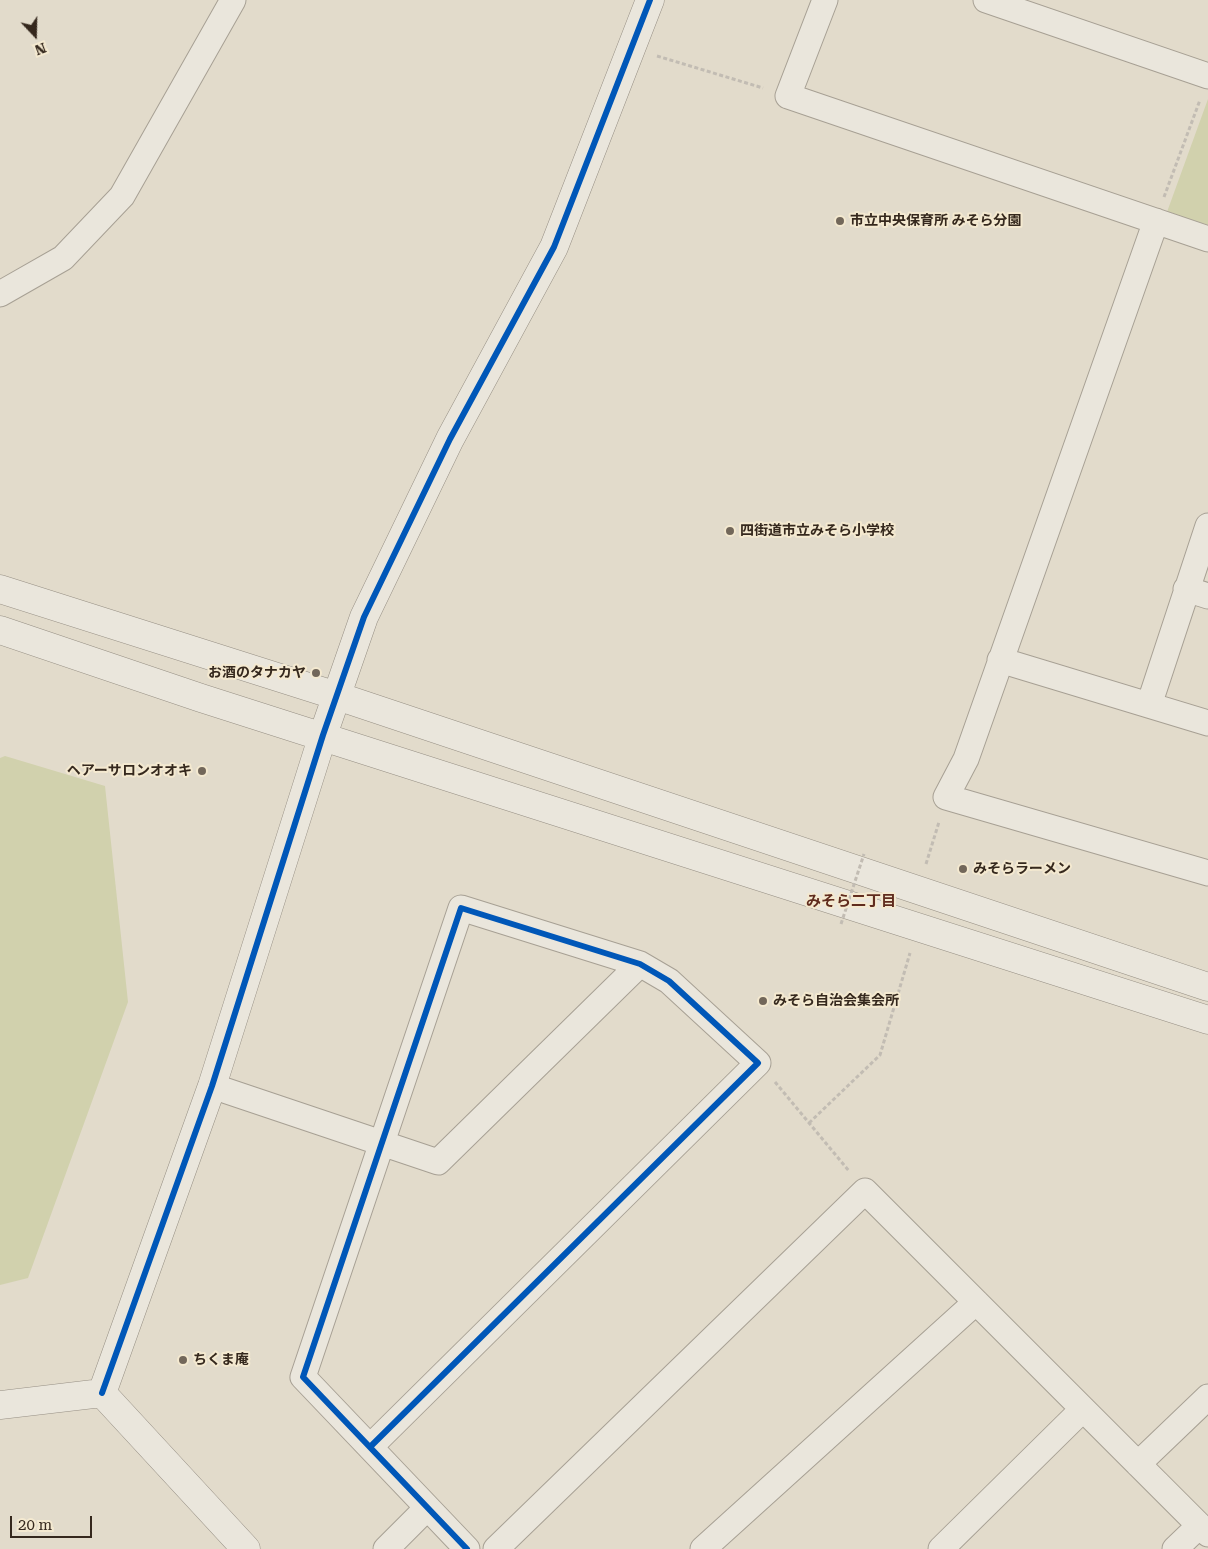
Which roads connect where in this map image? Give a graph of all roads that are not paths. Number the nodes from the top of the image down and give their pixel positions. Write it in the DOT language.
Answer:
graph roads {
  1 [pos="232,0"];
  2 [pos="650,0"];
  3 [pos="825,0"];
  4 [pos="986,0"];
  5 [pos="1205,86"];
  6 [pos="1156,221"];
  7 [pos="1208,239"];
  8 [pos="0,294"];
  9 [pos="1208,526"];
  10 [pos="0,589"];
  11 [pos="1197,593"];
  12 [pos="0,630"];
  13 [pos="1000,660"];
  14 [pos="337,696"];
  15 [pos="1149,705"];
  16 [pos="1208,723"];
  17 [pos="323,735"];
  18 [pos="1208,873"];
  19 [pos="640,964"];
  20 [pos="1208,987"];
  21 [pos="1208,1020"];
  22 [pos="212,1086"];
  23 [pos="382,1143"];
  24 [pos="976,1302"];
  25 [pos="102,1394"];
  26 [pos="1208,1397"];
  27 [pos="0,1405"];
  28 [pos="1083,1409"];
  29 [pos="370,1447"];
  30 [pos="1138,1464"];
  31 [pos="428,1508"];
  32 [pos="1204,1530"];
  33 [pos="246,1549"];
  34 [pos="386,1549"];
  35 [pos="467,1549"];
  36 [pos="496,1549"];
  37 [pos="703,1549"];
  38 [pos="941,1549"];
  39 [pos="1175,1549"];
  1 -- 8 [label="street"];
  2 -- 14 [label="street"];
  3 -- 6 [label="street"];
  4 -- 5 [label="street"];
  6 -- 7 [label="street"];
  6 -- 13 [label="street"];
  9 -- 11 [label="street"];
  10 -- 14 [label="street"];
  11 -- 15 [label="street"];
  12 -- 17 [label="street"];
  13 -- 15 [label="street"];
  13 -- 18 [label="street"];
  14 -- 17 [label="street"];
  14 -- 20 [label="street"];
  15 -- 16 [label="street"];
  17 -- 21 [label="street"];
  17 -- 22 [label="street"];
  19 -- 23 [label="street"];
  19 -- 23 [label="street"];
  19 -- 29 [label="street"];
  22 -- 23 [label="street"];
  22 -- 25 [label="street"];
  23 -- 29 [label="street"];
  24 -- 28 [label="street"];
  24 -- 36 [label="street"];
  24 -- 37 [label="street"];
  25 -- 27 [label="street"];
  25 -- 33 [label="street"];
  26 -- 30 [label="street"];
  28 -- 30 [label="street"];
  28 -- 38 [label="street"];
  29 -- 31 [label="street"];
  30 -- 32 [label="street"];
  31 -- 34 [label="street"];
  31 -- 35 [label="street"];
  32 -- 39 [label="street"];
}
